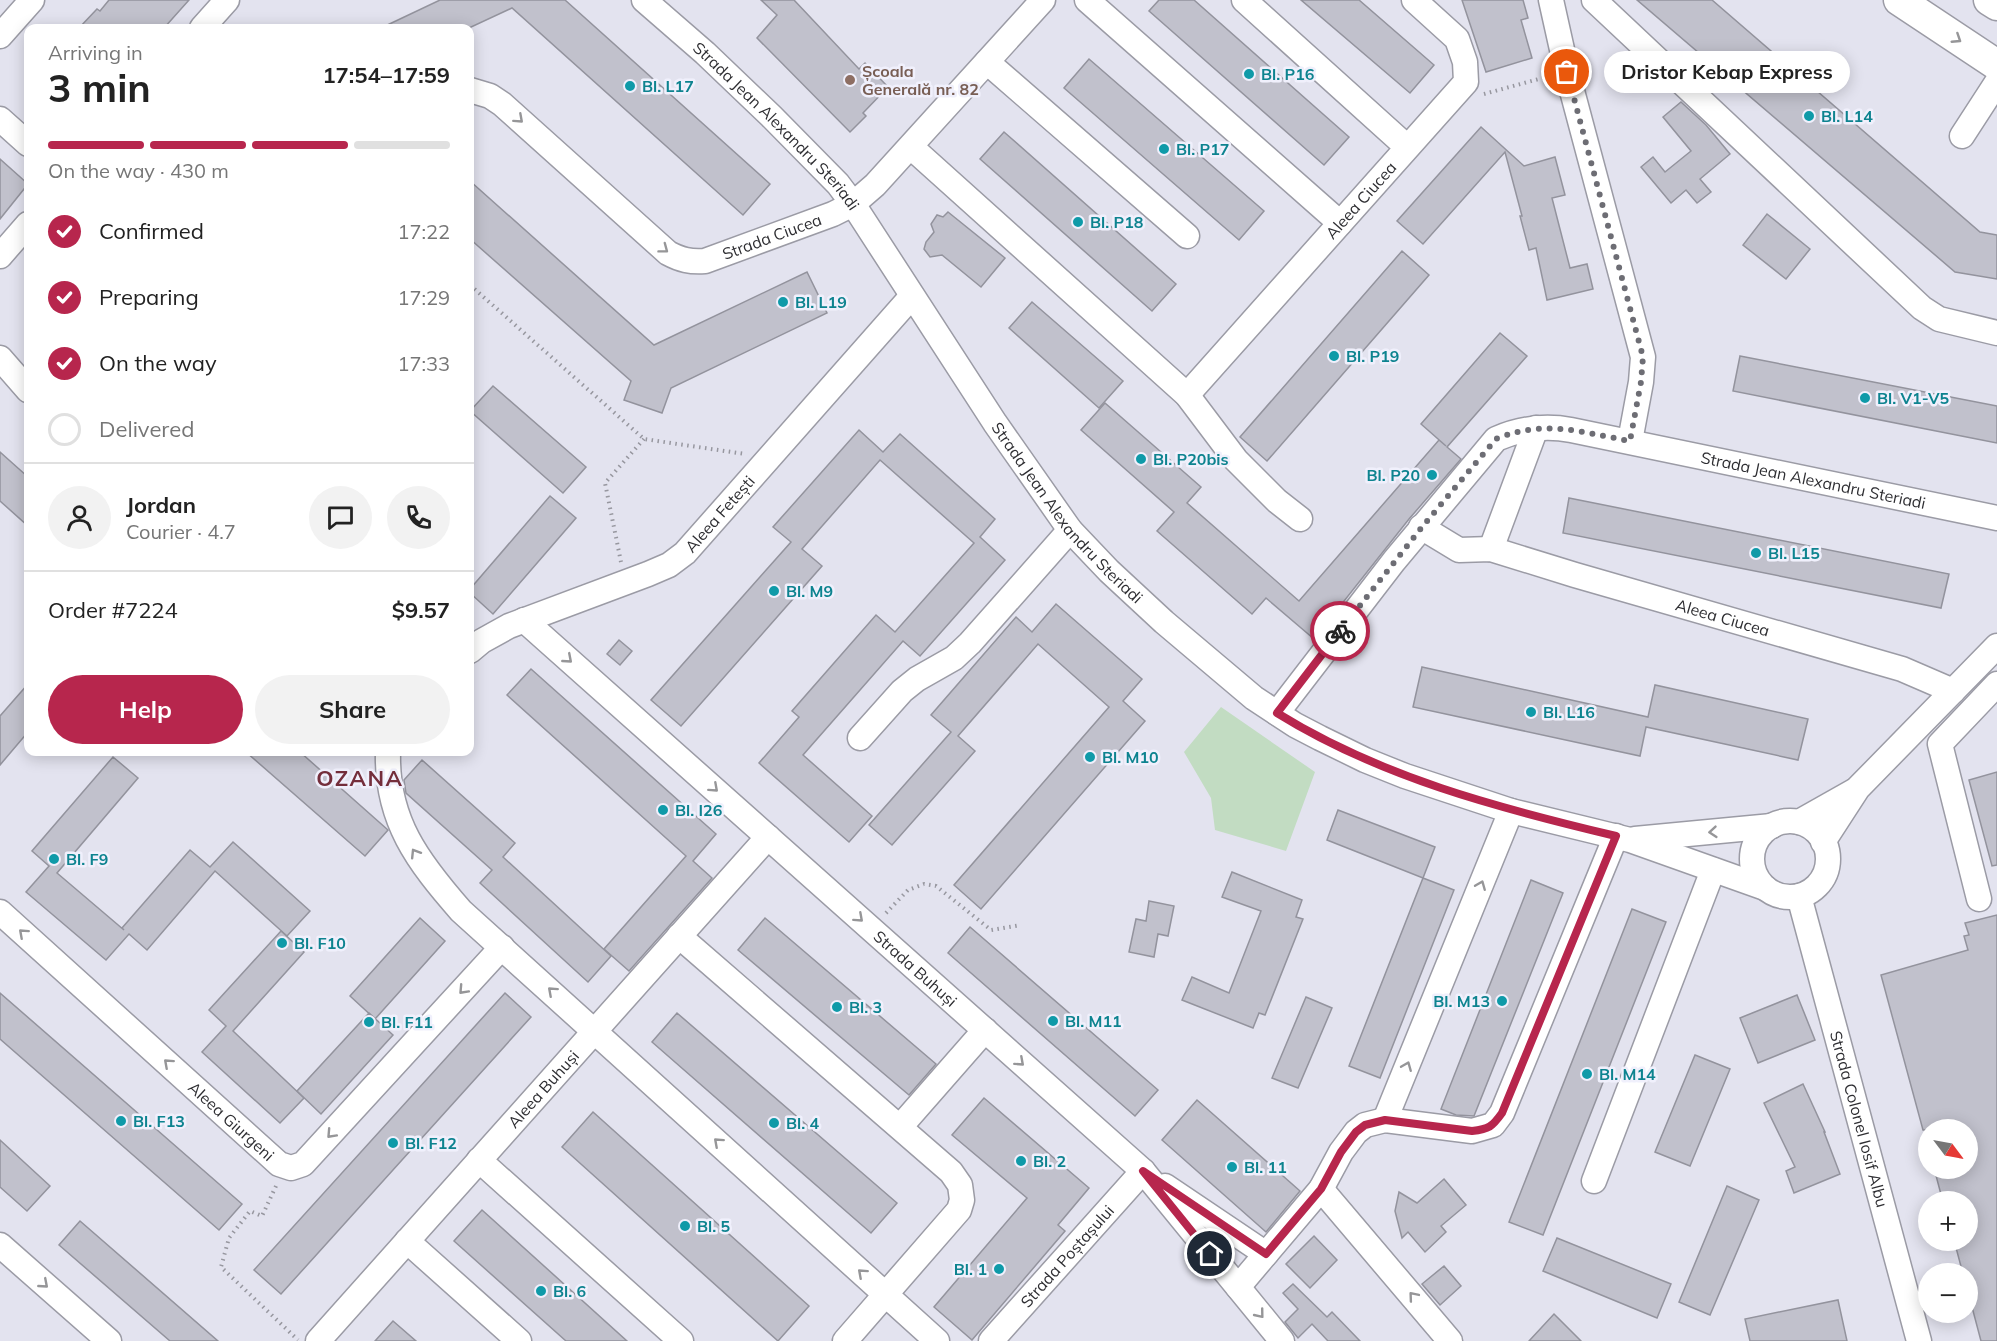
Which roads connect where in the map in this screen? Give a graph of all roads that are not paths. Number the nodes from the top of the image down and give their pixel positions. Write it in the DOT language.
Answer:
graph roads {
  1 [pos="32,0"];
  2 [pos="227,0"];
  3 [pos="644,0"];
  4 [pos="1043,0"];
  5 [pos="1087,0"];
  6 [pos="1244,0"];
  7 [pos="1414,0"];
  8 [pos="1551,0"];
  9 [pos="1594,0"];
  10 [pos="1989,0"];
  11 [pos="1916,4"];
  12 [pos="1997,5"];
  13 [pos="206,24"];
  14 [pos="0,36"];
  15 [pos="987,62"];
  16 [pos="1997,64"];
  17 [pos="1997,82"];
  18 [pos="474,91"];
  19 [pos="0,119"];
  20 [pos="1962,136"];
  21 [pos="24,140"];
  22 [pos="912,147"];
  23 [pos="1407,147"];
  24 [pos="853,204"];
  25 [pos="1340,223"];
  26 [pos="24,229"];
  27 [pos="1187,236"];
  28 [pos="0,256"];
  29 [pos="912,296"];
  30 [pos="1997,333"];
  31 [pos="0,358"];
  32 [pos="24,385"];
  33 [pos="1186,395"];
  34 [pos="1536,428"];
  35 [pos="1630,441"];
  36 [pos="1997,518"];
  37 [pos="1300,519"];
  38 [pos="1422,527"];
  39 [pos="1070,530"];
  40 [pos="1491,549"];
  41 [pos="524,620"];
  42 [pos="1997,646"];
  43 [pos="474,648"];
  44 [pos="1997,684"];
  45 [pos="1953,691"];
  46 [pos="1277,713"];
  47 [pos="860,738"];
  48 [pos="387,756"];
  49 [pos="1858,788"];
  50 [pos="1511,811"];
  51 [pos="1799,822"];
  52 [pos="1772,826"];
  53 [pos="768,837"];
  54 [pos="1623,838"];
  55 [pos="1824,842"];
  56 [pos="1713,870"];
  57 [pos="1765,888"];
  58 [pos="1799,896"];
  59 [pos="1979,899"];
  60 [pos="0,912"];
  61 [pos="679,936"];
  62 [pos="502,947"];
  63 [pos="595,1030"];
  64 [pos="985,1030"];
  65 [pos="1385,1120"];
  66 [pos="900,1127"];
  67 [pos="479,1160"];
  68 [pos="1143,1171"];
  69 [pos="1594,1181"];
  70 [pos="1321,1189"];
  71 [pos="407,1241"];
  72 [pos="0,1245"];
  73 [pos="1266,1254"];
  74 [pos="1238,1287"];
  75 [pos="885,1294"];
  76 [pos="109,1341"];
  77 [pos="318,1341"];
  78 [pos="519,1341"];
  79 [pos="681,1341"];
  80 [pos="844,1341"];
  81 [pos="937,1341"];
  82 [pos="991,1341"];
  83 [pos="1282,1341"];
  84 [pos="1450,1341"];
  85 [pos="1919,1341"];
  1 -- 14 [label="street"];
  2 -- 13 [label="street"];
  3 -- 24 [label="street, Strada Jean Alexandru Steriadi"];
  4 -- 15 [label="street, Strada Ciucea"];
  5 -- 25 [label="street"];
  6 -- 23 [label="street"];
  7 -- 23 [label="street, Aleea Ciucea"];
  8 -- 35 [label="street"];
  9 -- 30 [label="street"];
  10 -- 12 [label="main road"];
  11 -- 16 [label="main road, one-way"];
  15 -- 22 [label="street, Strada Ciucea"];
  15 -- 27 [label="street"];
  17 -- 20 [label="street"];
  18 -- 24 [label="street, Strada Ciucea, one-way"];
  19 -- 21 [label="street"];
  22 -- 24 [label="street, Strada Ciucea"];
  22 -- 33 [label="street"];
  23 -- 25 [label="street, Aleea Ciucea"];
  24 -- 29 [label="street, Strada Jean Alexandru Steriadi"];
  25 -- 33 [label="street, Aleea Ciucea"];
  26 -- 28 [label="street"];
  29 -- 39 [label="street, Strada Jean Alexandru Steriadi"];
  29 -- 41 [label="street, Aleea Fetești"];
  31 -- 32 [label="street"];
  33 -- 37 [label="street"];
  34 -- 35 [label="street"];
  34 -- 38 [label="street"];
  34 -- 40 [label="street"];
  35 -- 36 [label="street, Strada Jean Alexandru Steriadi"];
  38 -- 40 [label="street, Aleea Ciucea"];
  38 -- 46 [label="street"];
  39 -- 46 [label="street, Strada Jean Alexandru Steriadi"];
  39 -- 47 [label="street"];
  40 -- 45 [label="street, Aleea Ciucea"];
  41 -- 43 [label="street, Aleea Fetești"];
  41 -- 53 [label="street, Strada Buhuși, one-way"];
  42 -- 45 [label="street"];
  44 -- 59 [label="street"];
  45 -- 49 [label="street"];
  46 -- 50 [label="street, Strada Jean Alexandru Steriadi"];
  62 -- 48 [label="street, one-way"];
  49 -- 51 [label="street"];
  49 -- 55 [label="street"];
  50 -- 54 [label="street, Strada Jean Alexandru Steriadi"];
  65 -- 50 [label="street, one-way"];
  51 -- 52 [label="street"];
  51 -- 55 [label="street"];
  52 -- 54 [label="street, Strada Jean Alexandru Steriadi, one-way"];
  52 -- 57 [label="street"];
  53 -- 61 [label="street, Aleea Buhuși"];
  53 -- 64 [label="street, Strada Buhuși, one-way"];
  54 -- 56 [label="street, Strada Jean Alexandru Steriadi"];
  54 -- 65 [label="street"];
  55 -- 58 [label="street"];
  56 -- 57 [label="street, Strada Jean Alexandru Steriadi"];
  56 -- 69 [label="street"];
  57 -- 58 [label="street"];
  58 -- 85 [label="street, Strada Colonel Iosif Albu"];
  62 -- 60 [label="street, Aleea Giurgeni, one-way"];
  61 -- 63 [label="street, Aleea Buhuși"];
  61 -- 66 [label="street"];
  63 -- 62 [label="street, one-way"];
  63 -- 67 [label="street, Aleea Buhuși"];
  75 -- 63 [label="street, one-way"];
  64 -- 66 [label="street"];
  64 -- 68 [label="street, Strada Buhuși, one-way"];
  65 -- 70 [label="street"];
  66 -- 75 [label="street"];
  67 -- 71 [label="street, Aleea Buhuși"];
  67 -- 79 [label="street"];
  68 -- 73 [label="street"];
  68 -- 74 [label="street, Strada Buhuși"];
  68 -- 82 [label="street, Strada Poștașului"];
  70 -- 73 [label="street"];
  84 -- 70 [label="street, one-way"];
  71 -- 77 [label="street, Aleea Buhuși"];
  71 -- 78 [label="street"];
  72 -- 76 [label="street, one-way"];
  73 -- 74 [label="street"];
  74 -- 83 [label="street, Strada Buhuși, one-way"];
  75 -- 80 [label="street"];
  75 -- 81 [label="street"];
}
